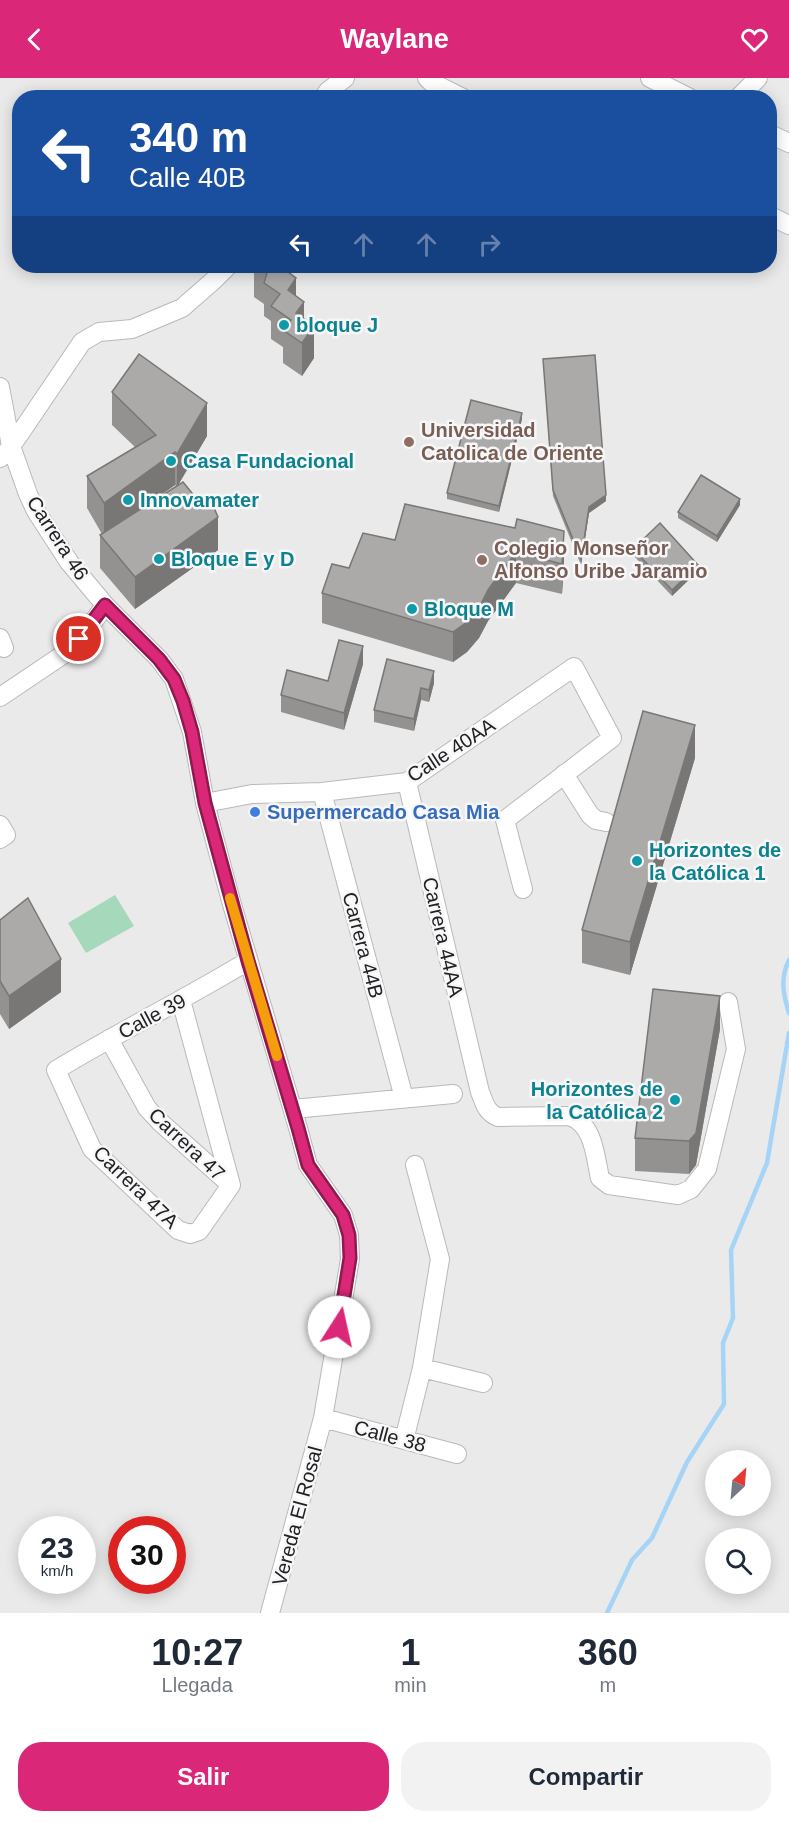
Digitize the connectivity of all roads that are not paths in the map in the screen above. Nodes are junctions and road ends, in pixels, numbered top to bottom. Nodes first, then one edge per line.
1 (345, 78) edge
2 (427, 78) edge
3 (758, 78) edge
4 (329, 90) edge
5 (448, 90) edge
6 (746, 90) edge
7 (221, 273) edge
8 (0, 387) edge
9 (5, 452) edge
10 (105, 605) junction
11 (0, 697) edge
12 (564, 774) junction
13 (407, 782) junction
14 (322, 792) junction
15 (205, 803) junction
16 (606, 822) dead end
17 (524, 889) dead end
18 (248, 961) junction
19 (182, 1000) junction
20 (729, 1002) dead end
21 (109, 1039) junction
22 (56, 1070) joint
23 (453, 1094) dead end
24 (404, 1098) junction
25 (293, 1109) junction
26 (415, 1165) dead end
27 (231, 1185) junction
28 (422, 1368) junction
29 (483, 1383) dead end
30 (323, 1418) junction
31 (404, 1440) junction
32 (457, 1454) dead end
33 (270, 1613) edge

1 - 4 street
2 - 5 street
3 - 6 street
7 - 9 street
8 - 9 street, Carrera 46
9 - 10 street, Carrera 46
10 - 11 street
10 - 15 street, Carrera 46
12 - 13 street, Calle 40AA
12 - 16 street
12 - 17 street
13 - 14 street, Calle 40AA
13 - 20 street, Carrera 44AA
14 - 15 street, Calle 40AA
14 - 24 street, Carrera 44B
15 - 18 street, Carrera 46
18 - 19 street, Calle 39
18 - 25 street, Carrera 46
19 - 21 street, Calle 39
19 - 27 street
21 - 22 street, Calle 39
21 - 27 street, Carrera 47
22 - 27 street, Carrera 47A
23 - 24 street
24 - 25 street
25 - 30 street, Carrera 46
26 - 28 street
28 - 29 street
28 - 31 street
30 - 31 street, Calle 38
30 - 33 street, Vereda El Rosal
31 - 32 street, Calle 38

